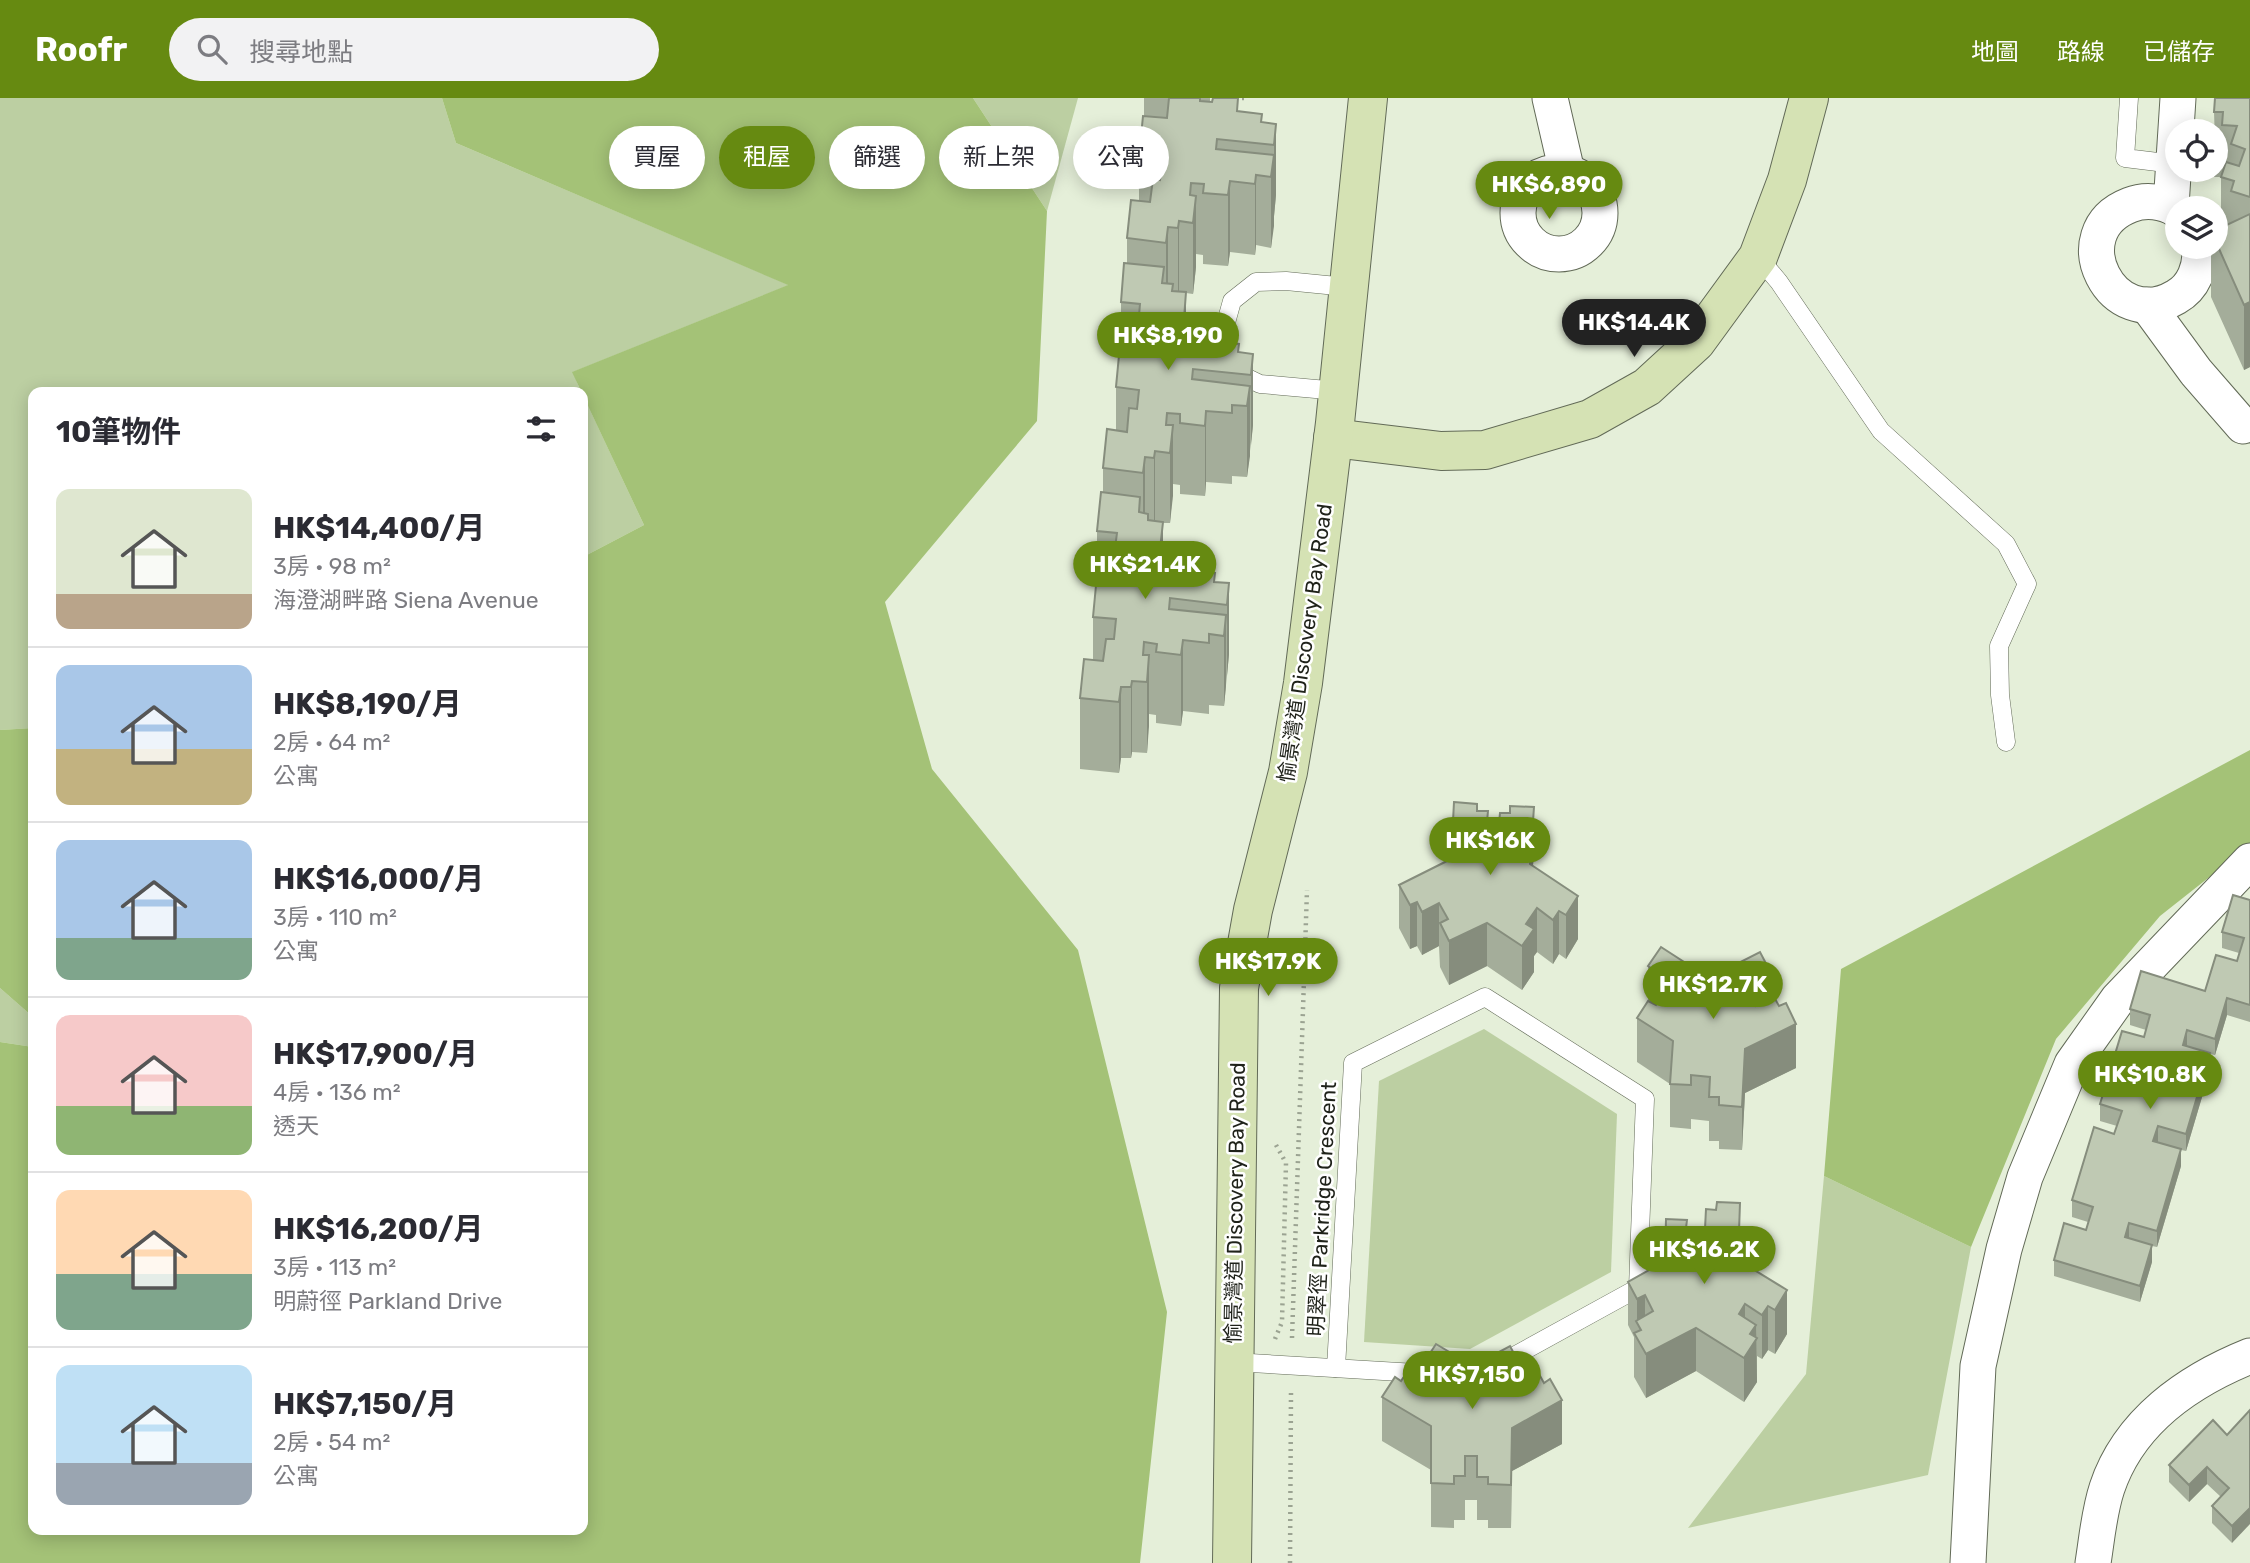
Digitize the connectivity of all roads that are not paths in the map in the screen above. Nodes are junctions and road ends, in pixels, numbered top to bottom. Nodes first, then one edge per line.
1 (1368, 98) edge
2 (1550, 98) edge
3 (1809, 98) edge
4 (2129, 98) edge
5 (2178, 98) edge
6 (2177, 119) edge
7 (2165, 163) edge
8 (1567, 172) dead end
9 (2165, 206) edge
10 (1758, 257) junction
11 (2201, 259) edge
12 (1347, 287) junction
13 (2147, 305) junction
14 (1338, 391) junction
15 (2244, 426) dead end
16 (1333, 438) junction
17 (2006, 741) dead end
18 (2250, 861) edge
19 (2250, 1356) edge
20 (1233, 1362) junction
21 (1336, 1368) junction
22 (1232, 1563) edge
23 (1968, 1563) edge
24 (2093, 1563) edge

1 - 12 street, 愉景灣道 Discovery Bay Road
2 - 8 street
3 - 10 street
4 - 7 lane
5 - 6 street
9 - 13 street
10 - 16 street
10 - 17 lane
11 - 13 street
12 - 14 street, 愉景灣道 Discovery Bay Road
12 - 14 lane
13 - 15 street
14 - 16 street, 愉景灣道 Discovery Bay Road
16 - 20 street, 愉景灣道 Discovery Bay Road
18 - 23 street
19 - 24 street
20 - 21 lane, 明翠徑 Parkridge Crescent
20 - 22 street, 愉景灣道 Discovery Bay Road
21 - 21 lane, 明翠徑 Parkridge Crescent

